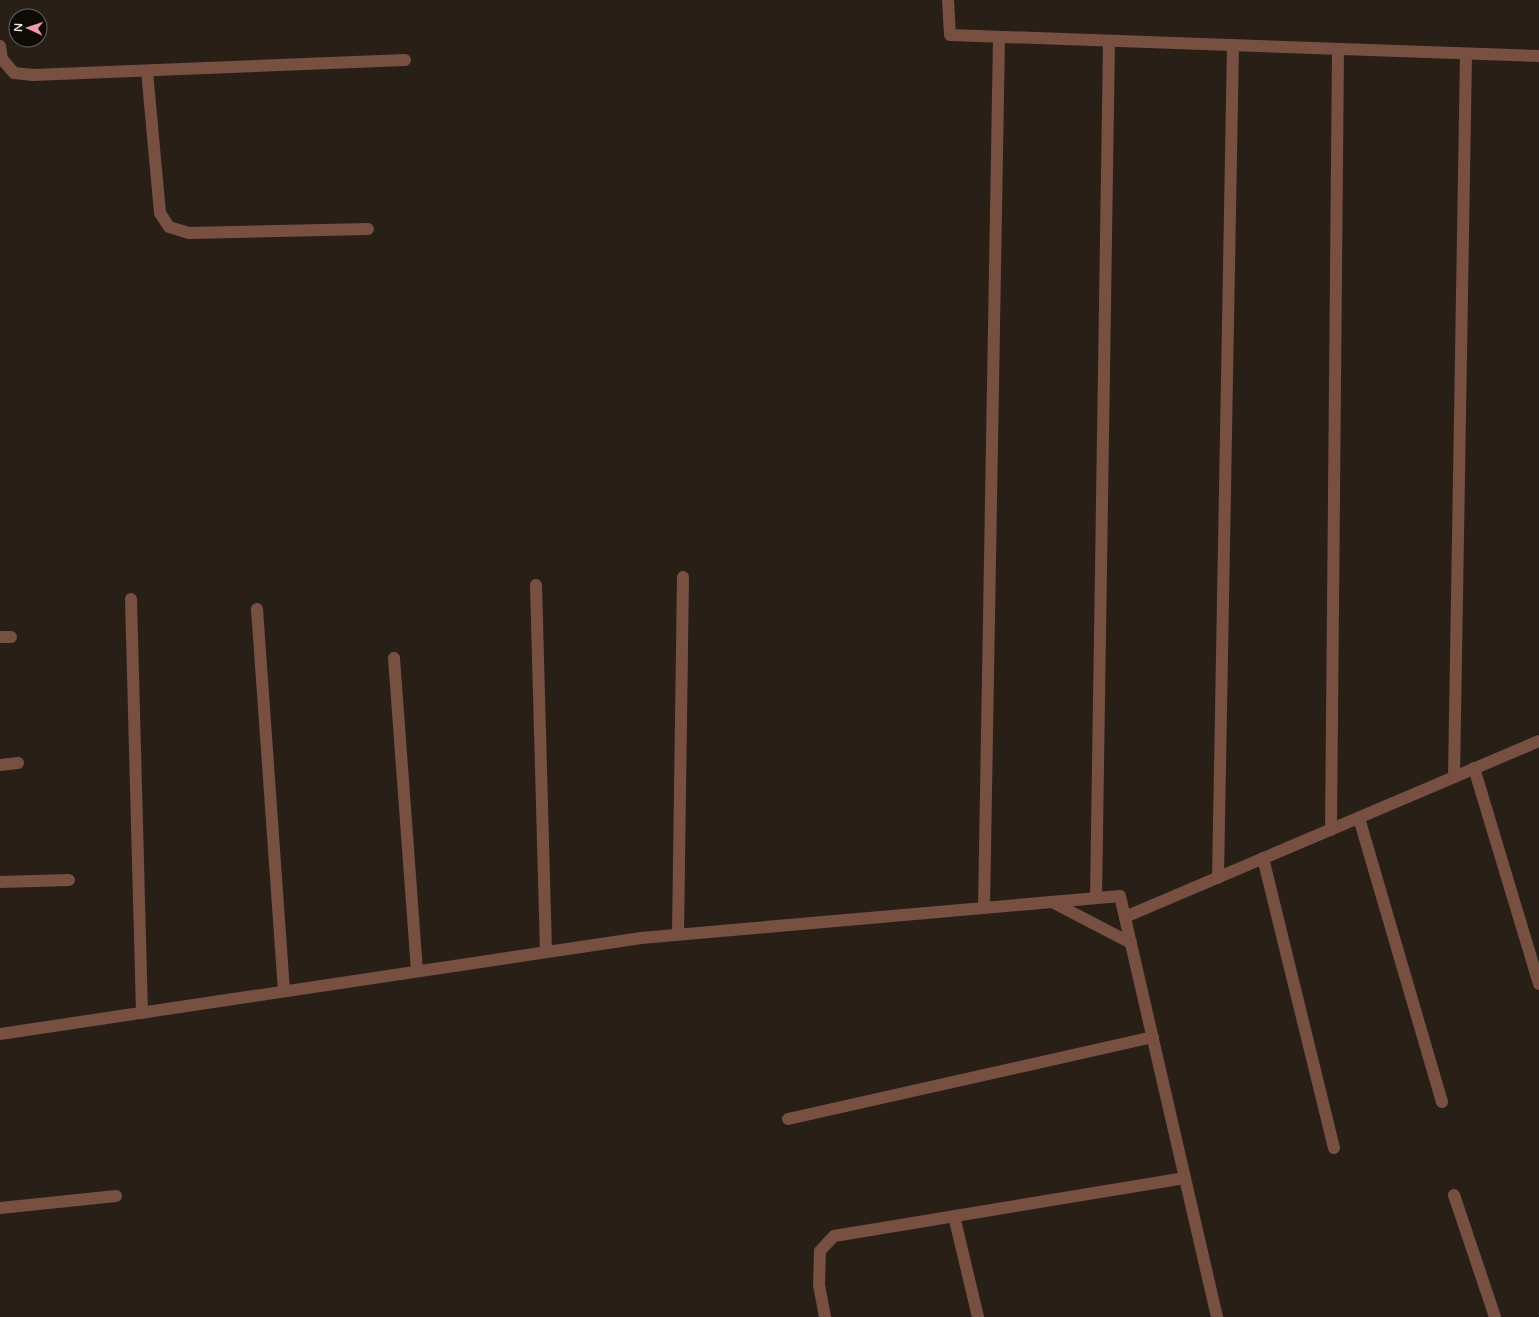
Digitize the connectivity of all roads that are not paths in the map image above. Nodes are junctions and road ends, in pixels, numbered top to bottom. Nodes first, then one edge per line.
1 (948, 0) edge
2 (999, 37) junction
3 (1109, 41) junction
4 (1233, 45) junction
5 (0, 46) edge
6 (1338, 49) junction
7 (1466, 54) junction
8 (1539, 56) edge
9 (405, 60) dead end
10 (147, 71) junction
11 (368, 229) dead end
12 (683, 578) dead end
13 (536, 585) dead end
14 (132, 599) dead end
15 (257, 609) dead end
16 (394, 658) dead end
17 (1539, 741) edge
18 (18, 763) dead end
19 (0, 764) edge
20 (1474, 768) junction
21 (1454, 777) junction
22 (1359, 818) junction
23 (1331, 830) junction
24 (1263, 858) junction
25 (1218, 878) junction
26 (69, 880) dead end
27 (0, 882) edge
28 (1096, 898) junction
29 (1052, 902) junction
30 (984, 908) junction
31 (1125, 917) junction
32 (678, 934) junction
33 (1131, 943) junction
34 (546, 952) junction
35 (417, 971) junction
36 (1539, 984) edge
37 (284, 992) junction
38 (142, 1013) junction
39 (0, 1034) edge
40 (1153, 1036) junction
41 (1442, 1102) dead end
42 (788, 1119) dead end
43 (1334, 1148) dead end
44 (1185, 1178) junction
45 (1454, 1195) dead end
46 (116, 1196) dead end
47 (0, 1208) edge
48 (954, 1216) junction
49 (825, 1317) edge
50 (978, 1317) edge
51 (1218, 1317) edge
52 (1495, 1317) edge

1 - 2 street
2 - 3 street
2 - 30 street
3 - 4 street
3 - 28 street
4 - 6 street
4 - 25 street
5 - 10 street
6 - 7 street
6 - 23 street
7 - 8 street
7 - 21 street
9 - 10 street
10 - 11 street
12 - 32 street
13 - 34 street
14 - 38 street
15 - 37 street
16 - 35 street
17 - 20 street
18 - 19 street
20 - 21 street
20 - 36 street
21 - 22 street
22 - 23 street
22 - 41 street
23 - 24 street
24 - 25 street
24 - 43 street
25 - 31 street
26 - 27 street
28 - 29 street
28 - 31 street
29 - 30 street
29 - 33 street
30 - 32 street
31 - 33 street
32 - 34 street
33 - 40 street
34 - 35 street
35 - 37 street
37 - 38 street
38 - 39 street
40 - 42 street
40 - 44 street
44 - 48 street
44 - 51 street
45 - 52 street
46 - 47 street
48 - 49 street
48 - 50 street

